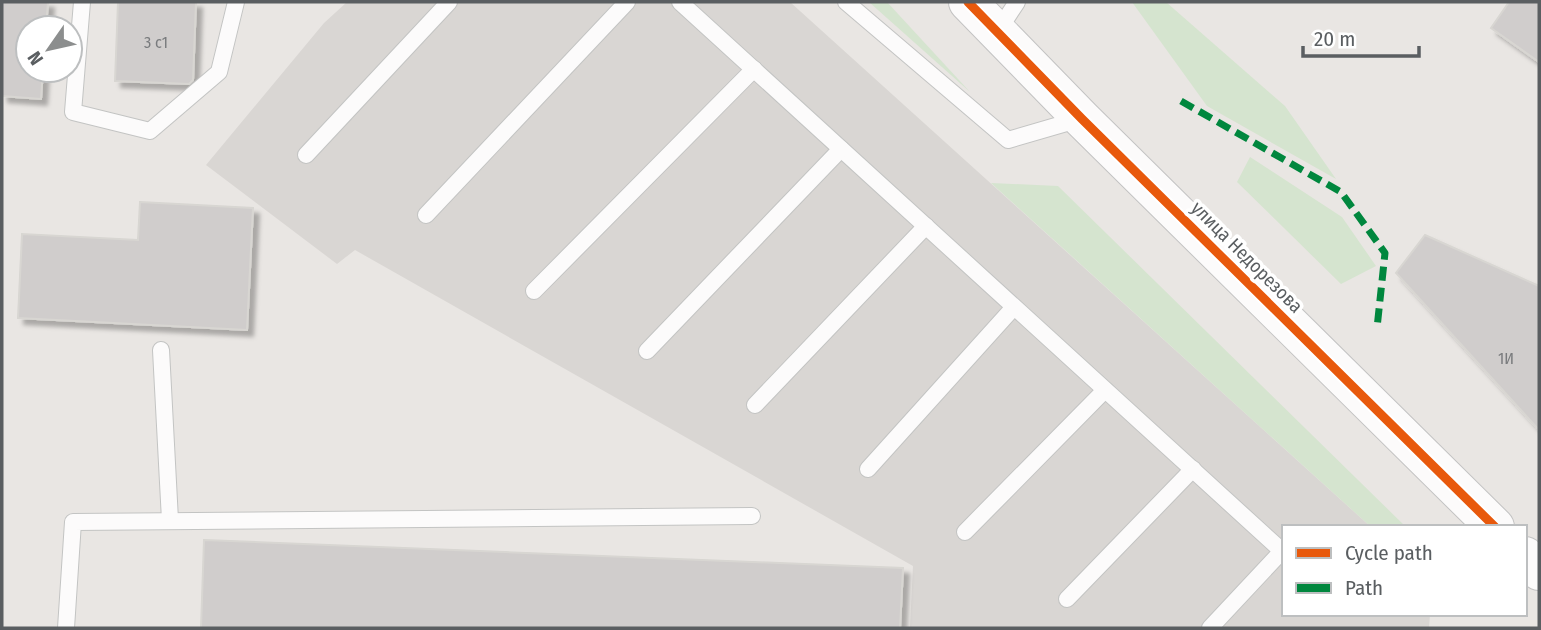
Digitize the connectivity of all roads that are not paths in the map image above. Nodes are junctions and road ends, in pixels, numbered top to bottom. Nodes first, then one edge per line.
1 (82, 2) edge
2 (236, 2) edge
3 (449, 2) edge
4 (627, 2) edge
5 (680, 2) edge
6 (846, 2) edge
7 (987, 9) edge
8 (754, 69) junction
9 (1083, 118) junction
10 (841, 149) junction
11 (306, 155) dead end
12 (426, 215) dead end
13 (926, 226) junction
14 (534, 291) dead end
15 (1014, 307) junction
16 (161, 350) dead end
17 (647, 351) dead end
18 (1105, 390) junction
19 (755, 405) dead end
20 (868, 469) dead end
21 (1193, 469) junction
22 (752, 516) dead end
23 (170, 520) junction
24 (1493, 525) edge
25 (965, 532) dead end
26 (1067, 599) dead end
27 (66, 628) edge
28 (1210, 628) edge

1 - 2 lane
3 - 11 lane
4 - 12 lane
5 - 8 lane
6 - 9 lane
7 - 9 street, улица Недорезова
8 - 10 lane
8 - 14 lane
9 - 24 street, улица Недорезова
10 - 13 lane
10 - 17 lane
13 - 15 lane
13 - 19 lane
15 - 18 lane
15 - 20 lane
16 - 23 lane
18 - 21 lane
18 - 25 lane
21 - 26 lane
21 - 28 lane
22 - 23 lane
23 - 27 lane

